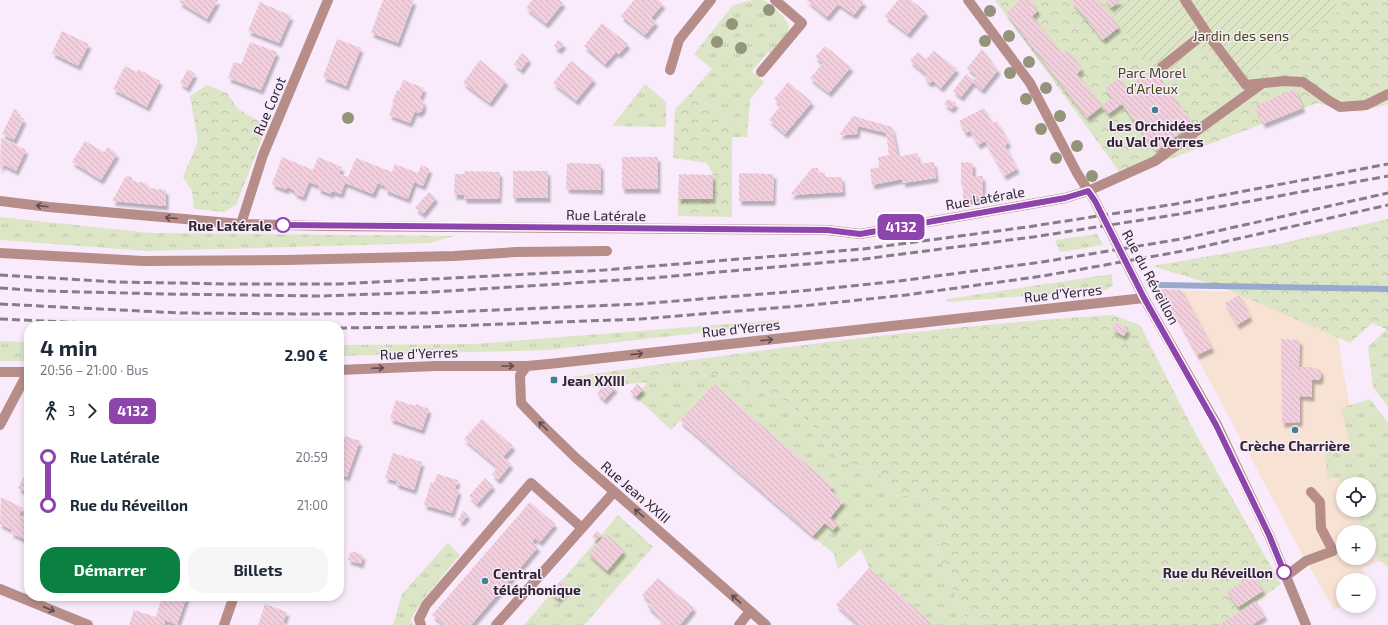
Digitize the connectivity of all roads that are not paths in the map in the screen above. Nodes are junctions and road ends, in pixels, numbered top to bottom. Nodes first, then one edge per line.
1 (328, 0) edge
2 (711, 0) edge
3 (775, 0) edge
4 (968, 0) edge
5 (1185, 0) edge
6 (1206, 32) junction
7 (1162, 67) dead end
8 (670, 70) dead end
9 (761, 72) dead end
10 (1263, 83) junction
11 (1388, 94) edge
12 (1088, 191) junction
13 (0, 201) edge
14 (241, 224) junction
15 (607, 251) dead end
16 (0, 253) edge
17 (1144, 298) junction
18 (527, 366) junction
19 (344, 370) edge
20 (0, 372) edge
21 (24, 372) edge
22 (24, 380) edge
23 (0, 425) edge
24 (614, 492) junction
25 (1311, 492) dead end
26 (582, 528) junction
27 (1286, 576) junction
28 (0, 589) edge
29 (24, 599) edge
30 (29, 601) edge
31 (232, 601) edge
32 (750, 611) junction
33 (88, 625) edge
34 (224, 625) edge
35 (421, 625) edge
36 (496, 625) edge
37 (739, 625) edge
38 (766, 625) edge
39 (1306, 625) edge

1 - 14 street, Rue Corot
2 - 8 street
3 - 9 street
4 - 12 street, Rue du Réveillon
5 - 6 street
6 - 7 street
6 - 10 street
10 - 11 street
10 - 12 street, Rue Latérale
12 - 14 street, Rue Latérale
12 - 17 street, Rue du Réveillon
14 -> 13 street, Rue Latérale
15 - 16 street
18 -> 17 street, Rue d'Yerres
17 - 27 street, Rue du Réveillon
19 -> 18 street, Rue d'Yerres
24 -> 18 street, Rue Jean XXIII
20 - 21 street
22 - 23 street
24 - 26 street
32 -> 24 street, Rue Jean XXIII
25 - 27 street
26 - 35 street
26 - 36 street
27 - 39 street, Rue du Réveillon
28 -> 29 street
30 -> 33 street
31 - 34 street
32 - 37 street
32 - 38 street, Rue Jean XXIII

